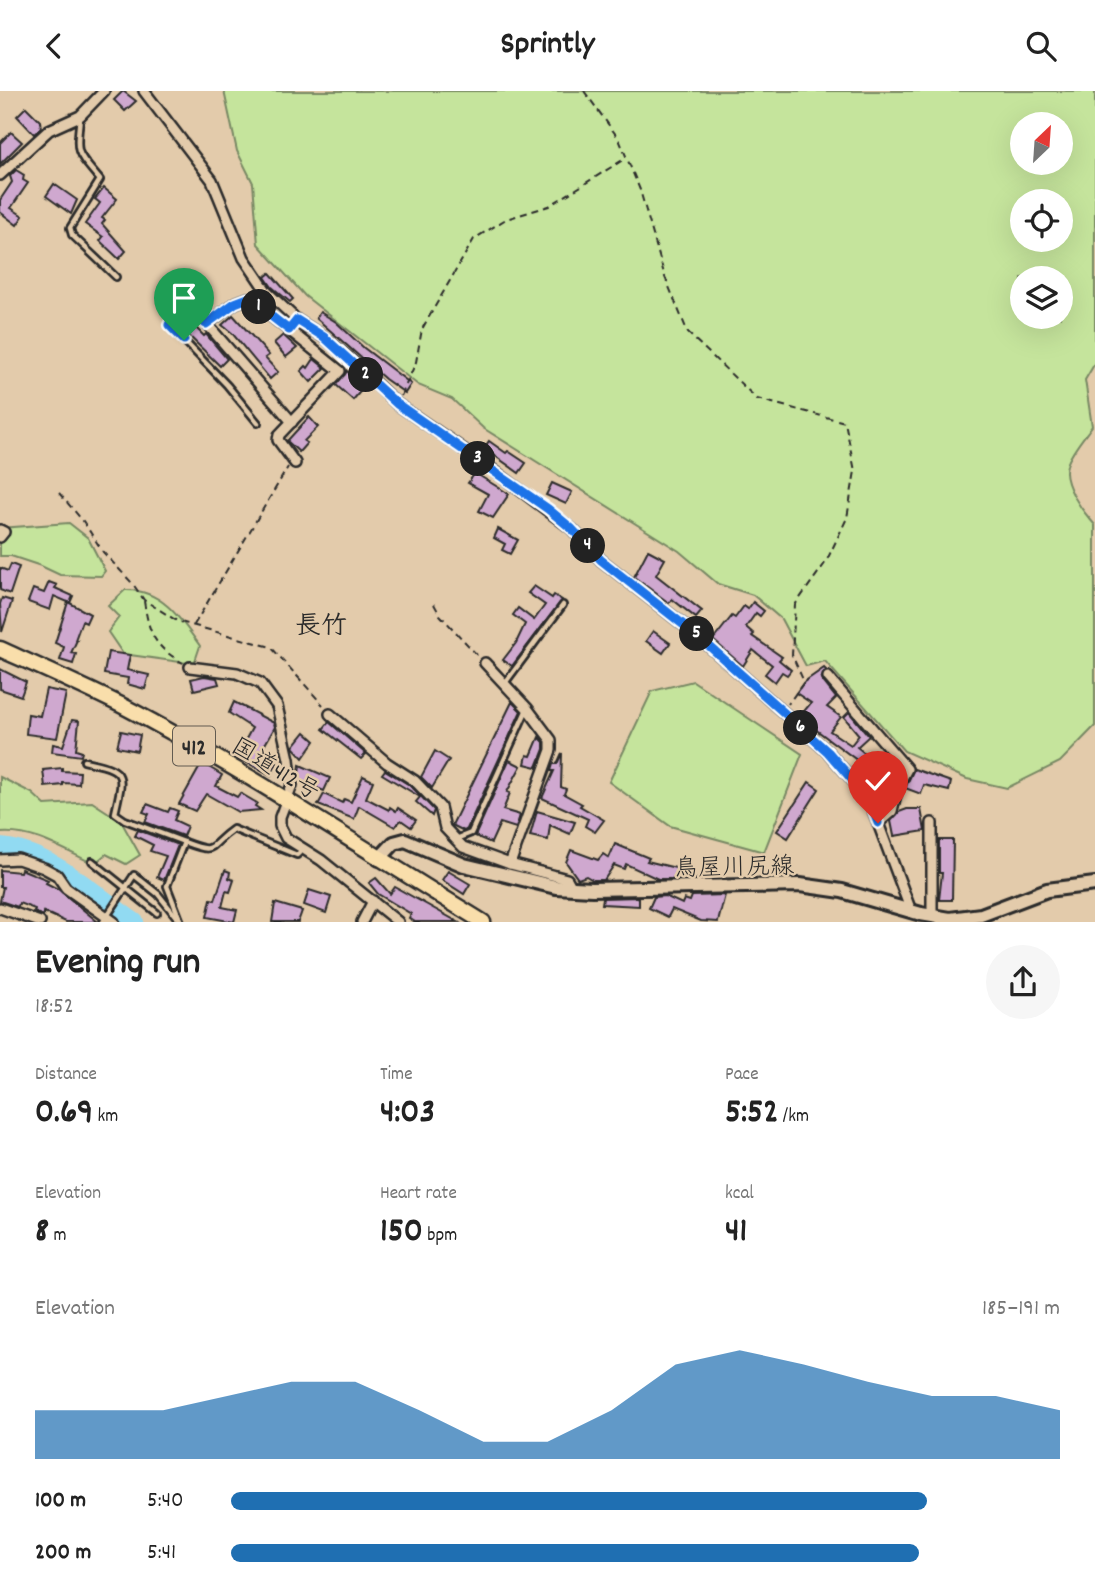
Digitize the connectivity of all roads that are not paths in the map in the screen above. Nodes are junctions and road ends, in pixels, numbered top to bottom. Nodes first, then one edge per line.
1 (104, 91) edge
2 (144, 91) edge
3 (80, 116) junction
4 (0, 175) edge
5 (116, 277) dead end
6 (297, 320) junction
7 (206, 324) junction
8 (289, 330) junction
9 (292, 422) junction
10 (258, 423) dead end
11 (293, 463) road end
12 (0, 530) edge
13 (0, 537) edge
14 (563, 605) dead end
15 (0, 649) edge
16 (485, 663) road end
17 (190, 667) road end
18 (828, 677) dead end
19 (505, 684) junction
20 (527, 708) junction
21 (330, 713) road end
22 (84, 761) dead end
23 (288, 800) junction
24 (878, 823) junction
25 (932, 823) dead end
26 (456, 839) junction
27 (184, 842) junction
28 (303, 849) junction
29 (379, 859) junction
30 (0, 860) edge
31 (92, 861) dead end
32 (510, 864) junction
33 (1095, 884) edge
34 (126, 887) junction
35 (572, 888) junction
36 (373, 901) junction
37 (0, 908) edge
38 (911, 911) junction
39 (157, 913) dead end
40 (939, 919) edge
41 (107, 920) edge
42 (40, 922) edge
43 (181, 922) edge
44 (362, 922) edge
45 (398, 922) edge
46 (483, 922) edge

1 - 3 street
2 - 6 street
3 - 4 street
3 - 5 lane
6 - 8 street
6 - 24 street
7 - 8 street
7 - 9 street
7 - 10 lane
8 - 9 street
9 - 11 street
12 - 13 street
14 - 19 lane
15 - 23 highway, 国道412号 / 412
16 - 19 street
17 - 23 street
18 - 24 street
19 - 20 street
20 - 26 lane
20 - 32 street
21 - 26 street
22 - 27 lane
23 - 28 street
23 - 29 highway, 国道412号 / 412
24 - 38 street
25 - 40 street
26 - 32 street
27 - 28 lane
27 - 43 lane
28 - 36 street
29 - 35 main road, 鳥屋川尻線
29 - 46 highway, 国道412号 / 412
30 - 41 street
31 - 34 lane
32 - 35 street
33 - 40 main road, 鳥屋川尻線
34 - 39 lane
34 - 41 lane
34 - 43 lane
35 - 38 main road, 鳥屋川尻線
36 - 44 street
36 - 45 street
37 - 42 street
38 - 40 main road, 鳥屋川尻線

